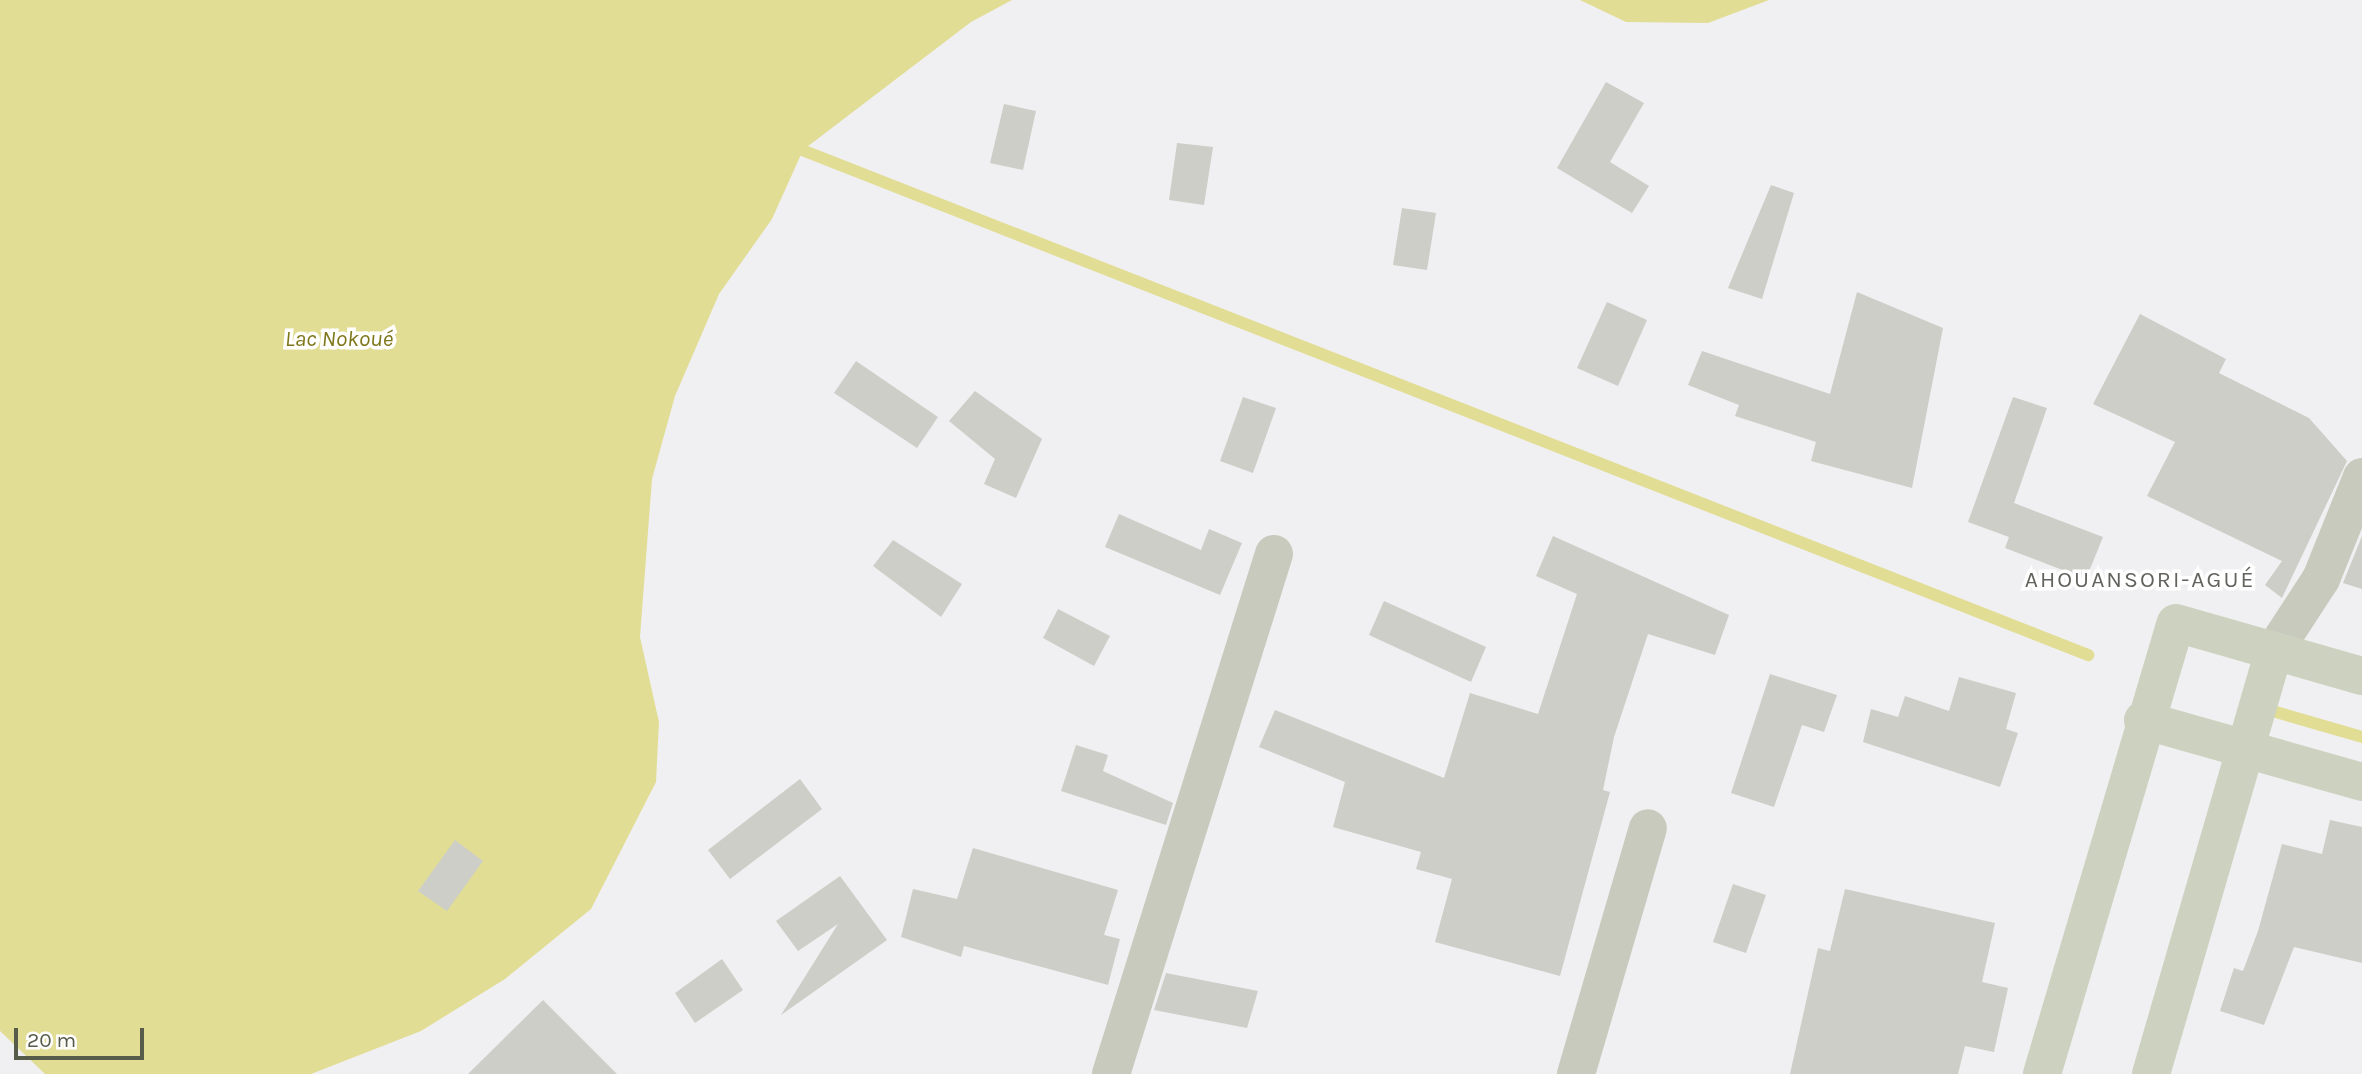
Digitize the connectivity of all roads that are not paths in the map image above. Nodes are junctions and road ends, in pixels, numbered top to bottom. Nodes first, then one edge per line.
1 (2362, 477) edge
2 (1274, 554) dead end
3 (2274, 652) junction
4 (2362, 676) edge
5 (2147, 708) junction
6 (2248, 740) junction
7 (2362, 782) edge
8 (1648, 828) dead end
9 (1111, 1074) edge
10 (1576, 1074) edge
11 (2042, 1074) edge
12 (2151, 1074) edge

1 - 3 street
2 - 9 street
3 - 4 main road
3 - 5 main road
3 - 6 main road
5 - 6 main road
5 - 11 main road
6 - 7 main road
6 - 12 main road
8 - 10 street

